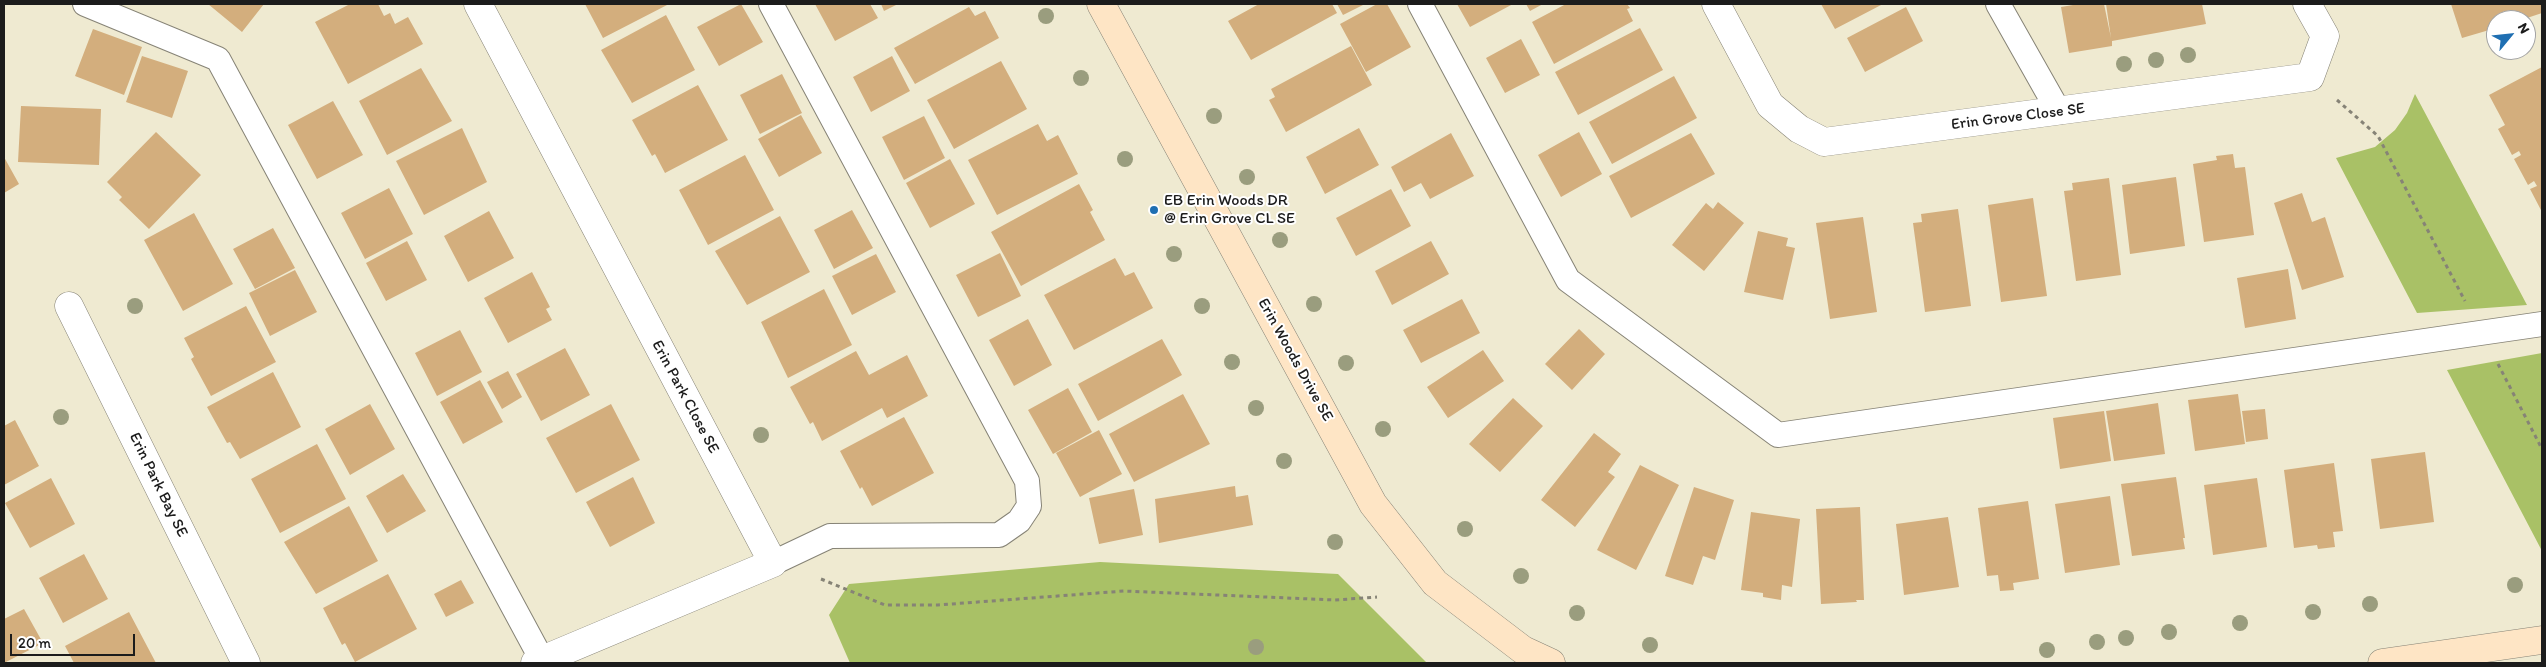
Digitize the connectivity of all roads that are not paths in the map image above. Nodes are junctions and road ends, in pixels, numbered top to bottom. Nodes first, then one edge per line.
1 (85, 4) edge
2 (478, 4) edge
3 (771, 4) edge
4 (1420, 4) edge
5 (1716, 4) edge
6 (1998, 4) edge
7 (2307, 4) edge
8 (1105, 5) edge
9 (2059, 112) junction
10 (69, 306) dead end
11 (2542, 324) edge
12 (773, 563) junction
13 (2542, 640) edge
14 (538, 662) edge
15 (246, 663) edge
16 (1551, 663) edge
17 (2382, 663) edge

1 - 14 lane
2 - 12 street, Erin Park Close SE
3 - 12 lane
4 - 11 lane
5 - 9 street, Erin Grove Close SE
6 - 9 lane
7 - 9 street, Erin Grove Close SE
8 - 16 street, Erin Woods Drive SE
10 - 15 street, Erin Park Bay SE
12 - 14 street
13 - 17 street

